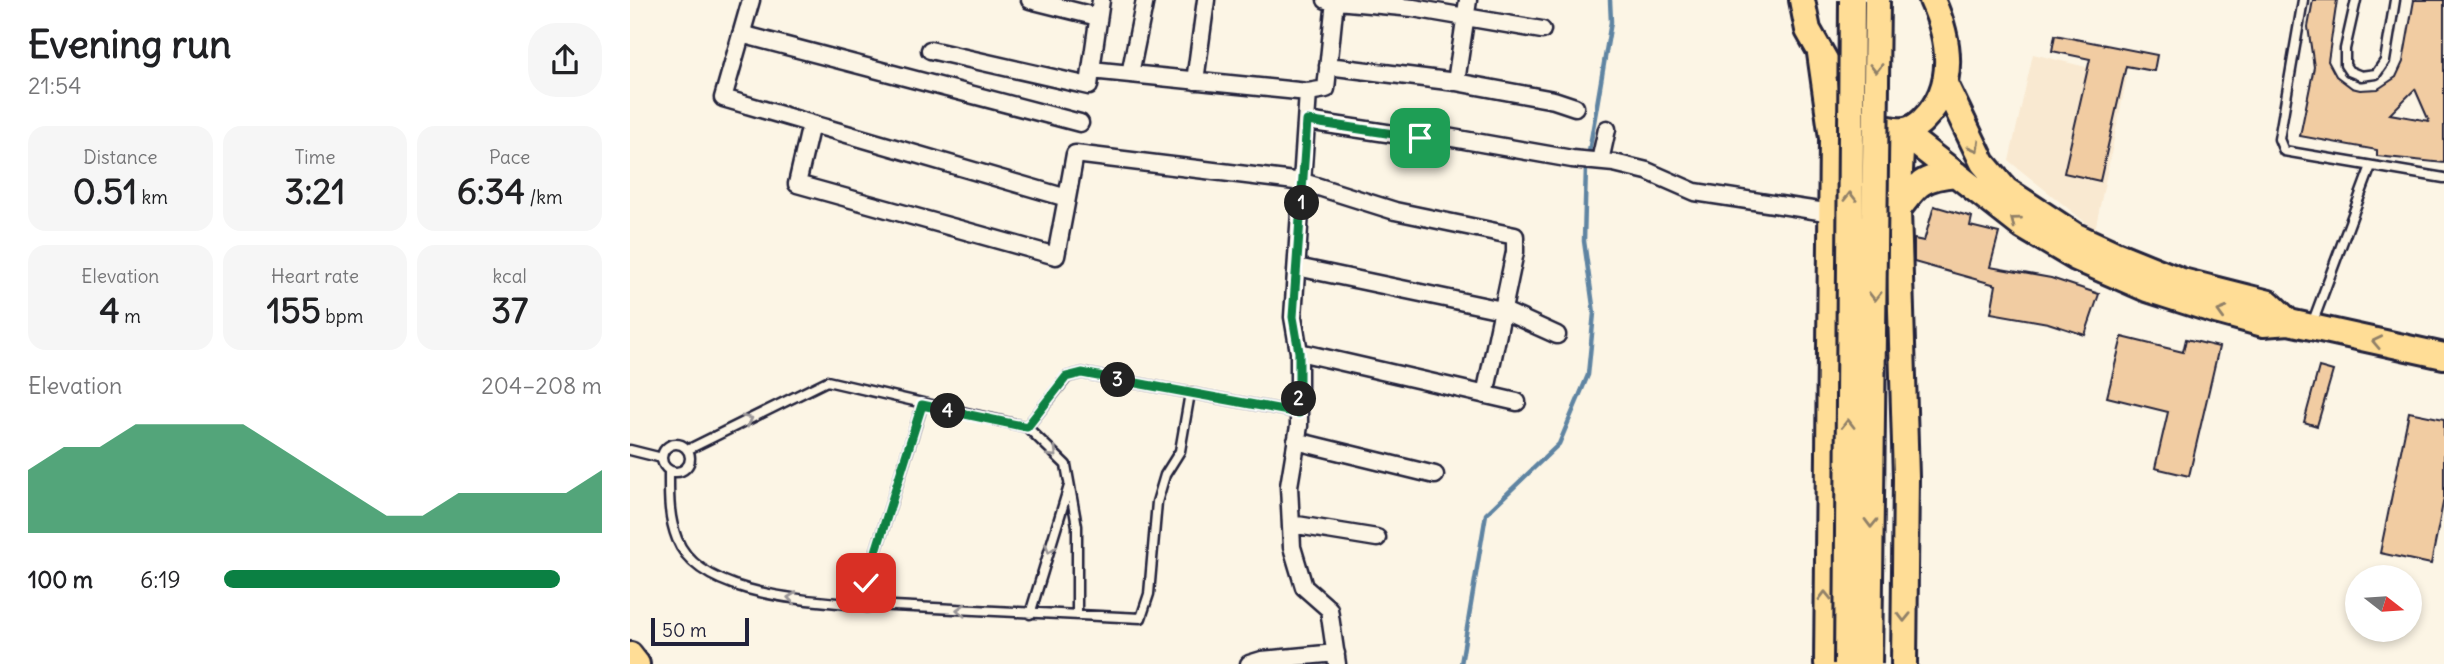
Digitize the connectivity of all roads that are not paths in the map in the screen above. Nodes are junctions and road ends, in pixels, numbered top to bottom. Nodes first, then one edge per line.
1 (751, 0) edge
2 (1030, 0) edge
3 (1101, 0) edge
4 (1145, 0) edge
5 (1206, 0) edge
6 (1326, 0) edge
7 (1335, 0) edge
8 (1802, 0) edge
9 (1852, 0) edge
10 (1877, 0) edge
11 (1932, 0) edge
12 (2303, 0) edge
13 (2356, 0) edge
14 (2395, 0) edge
15 (1413, 4) edge
16 (1467, 8) edge
17 (1098, 17) junction
18 (1542, 30) dead end
19 (741, 34) junction
20 (930, 50) dead end
21 (1820, 53) junction
22 (1328, 66) junction
23 (1091, 70) junction
24 (1130, 74) junction
25 (1195, 81) junction
26 (1456, 82) junction
27 (1946, 86) junction
28 (1308, 92) junction
29 (1576, 107) dead end
30 (1307, 121) junction
31 (1080, 122) dead end
32 (811, 124) junction
33 (1607, 129) dead end
34 (1902, 132) junction
35 (1600, 161) junction
36 (2371, 166) junction
37 (1955, 174) junction
38 (2444, 178) edge
39 (1303, 182) junction
40 (1067, 198) junction
41 (1898, 210) junction
42 (1832, 213) junction
43 (1297, 267) junction
44 (1502, 310) junction
45 (2300, 325) junction
46 (1557, 335) dead end
47 (1299, 352) junction
48 (2444, 356) edge
49 (1190, 393) junction
50 (1485, 395) junction
51 (1517, 402) dead end
52 (922, 405) junction
53 (1299, 413) junction
54 (1027, 427) junction
55 (1296, 441) junction
56 (630, 450) edge
57 (687, 450) junction
58 (662, 458) junction
59 (669, 470) junction
60 (1435, 475) dead end
61 (1070, 483) junction
62 (1291, 524) junction
63 (1377, 538) dead end
64 (866, 583) junction
65 (860, 605) junction
66 (873, 605) junction
67 (1030, 614) junction
68 (1077, 615) junction
69 (630, 655) edge
70 (1336, 659) edge
71 (637, 664) edge
72 (1249, 664) edge
73 (1827, 664) edge
74 (1847, 664) edge
75 (1869, 664) edge
76 (1904, 664) edge

1 - 19 street
2 - 17 street
3 - 17 street
4 - 24 street
5 - 25 street
6 - 7 street
7 - 15 street
7 - 22 street
8 - 21 main road
74 -> 9 main road, bridge
10 -> 75 main road, bridge
11 - 27 main road
12 - 36 lane
13 - 14 lane
15 - 16 street
16 - 18 street
16 - 26 street
17 - 23 street
19 - 31 street
19 - 32 street
20 - 23 street
21 - 34 main road
21 - 42 main road
22 - 26 street
22 - 28 street
23 - 24 street
24 - 25 street
25 - 28 street
26 - 29 street
27 - 34 main road
27 -> 45 main road
28 - 30 street
30 - 35 street
30 - 39 street
32 - 40 street
32 - 40 street
33 - 35 street
34 - 37 main road
34 - 41 main road
35 - 42 street
36 - 38 lane
36 - 45 lane
37 - 41 main road
45 -> 37 main road
39 - 40 street
39 - 43 street
39 - 44 street
41 -> 76 main road
73 -> 42 main road
43 - 44 street
43 - 47 street
44 - 46 street
44 - 50 street
48 -> 45 main road
47 - 50 street
47 - 53 street
49 - 53 lane
49 - 54 lane
49 - 68 lane
50 - 51 street
52 - 54 lane
57 -> 52 lane
52 - 64 lane
53 - 55 street
54 -> 61 lane
55 - 60 street
55 - 62 street
56 - 58 lane
57 - 58 lane
57 - 59 lane
58 - 59 lane
65 -> 59 lane
61 -> 67 lane
61 - 68 lane
62 - 63 street
62 - 70 street
64 - 65 lane
64 - 66 lane
65 - 66 lane
67 -> 66 lane
67 - 68 lane
69 - 71 main road
70 - 72 street

